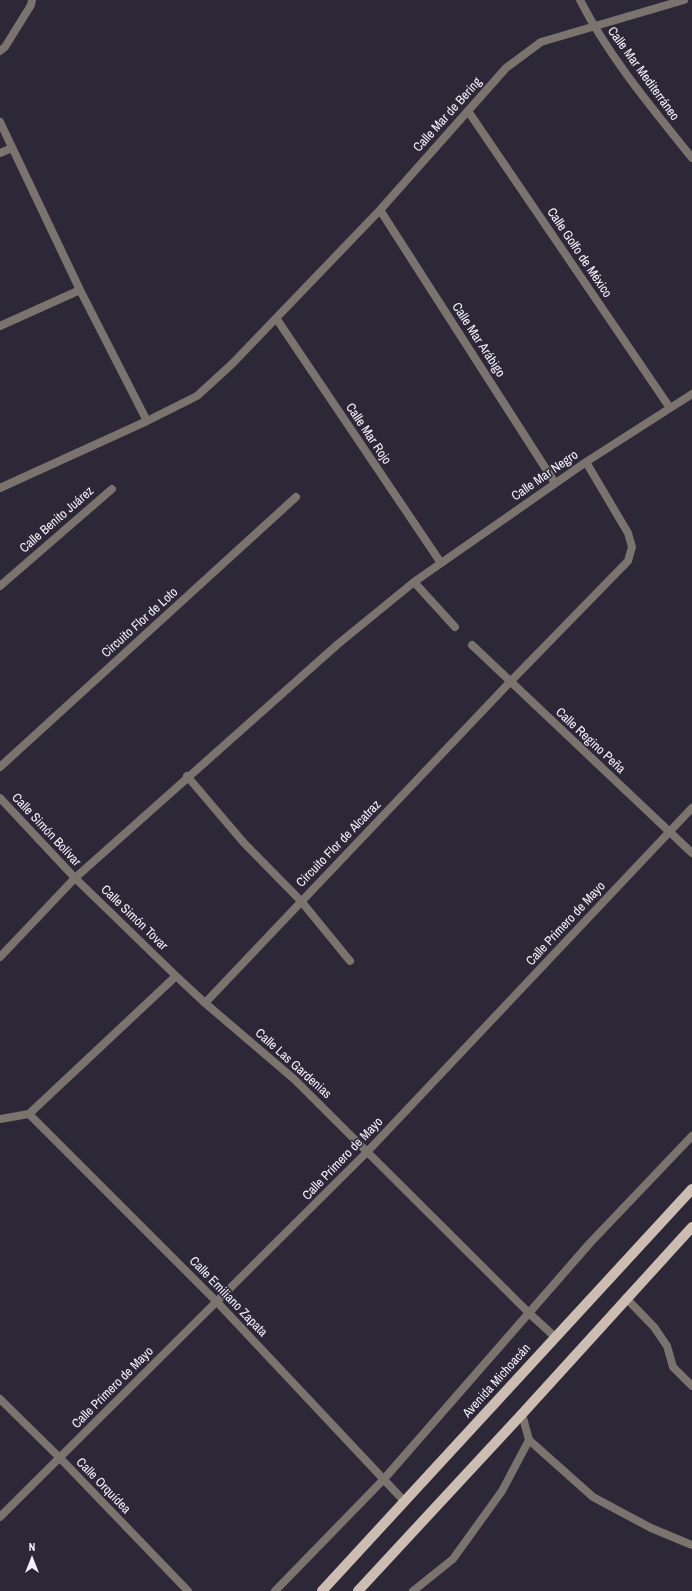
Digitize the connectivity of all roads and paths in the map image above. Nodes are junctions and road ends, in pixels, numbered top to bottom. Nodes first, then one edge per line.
1 (32, 0) edge
2 (580, 0) edge
3 (684, 0) edge
4 (593, 27) junction
5 (0, 51) edge
6 (468, 111) junction
7 (0, 122) edge
8 (12, 148) junction
9 (0, 153) edge
10 (692, 158) edge
11 (380, 210) junction
12 (80, 290) junction
13 (276, 318) junction
14 (0, 326) edge
15 (692, 394) edge
16 (670, 408) junction
17 (147, 421) junction
18 (586, 462) junction
19 (556, 483) junction
20 (0, 488) edge
21 (112, 489) dead end
22 (296, 497) dead end
23 (441, 563) junction
24 (414, 582) junction
25 (0, 586) edge
26 (455, 627) dead end
27 (472, 645) dead end
28 (510, 682) junction
29 (0, 766) edge
30 (188, 776) junction
31 (0, 798) edge
32 (692, 808) edge
33 (669, 832) junction
34 (692, 853) edge
35 (75, 878) junction
36 (301, 901) junction
37 (0, 956) edge
38 (350, 961) dead end
39 (176, 976) junction
40 (205, 1004) junction
41 (29, 1114) junction
42 (0, 1119) edge
43 (692, 1136) edge
44 (367, 1152) junction
45 (692, 1189) edge
46 (692, 1227) edge
47 (626, 1298) junction
48 (217, 1302) junction
49 (530, 1314) junction
50 (554, 1336) junction
51 (692, 1386) edge
52 (0, 1399) edge
53 (522, 1414) junction
54 (529, 1440) junction
55 (60, 1458) junction
56 (384, 1479) junction
57 (405, 1502) junction
58 (0, 1517) edge
59 (692, 1545) edge
60 (188, 1591) edge
61 (274, 1591) edge
62 (322, 1591) edge
63 (358, 1591) edge
64 (413, 1591) edge

1 - 5 street
2 - 4 street, Calle Mar Mediterráneo
3 - 4 street, Calle Mar de Bering
4 - 6 street, Calle Mar de Bering
4 - 10 street, Calle Mar Mediterráneo
6 - 11 street, Calle Mar de Bering
6 - 16 street, Calle Golfo de México
7 - 8 street
8 - 9 street
8 - 12 street
11 - 13 street, Calle Mar de Bering
11 - 19 street, Calle Mar Arábigo
12 - 14 street
12 - 17 street
13 - 17 street, Calle Mar de Bering
13 - 23 street, Calle Mar Rojo
15 - 16 street, Calle Mar Negro
16 - 18 street, Calle Mar Negro
17 - 20 street, Calle Mar de Bering
18 - 19 street, Calle Mar Negro
18 - 28 street, Circuito Flor de Alcatraz
19 - 23 street, Calle Mar Negro
21 - 25 street, Calle Benito Juárez
22 - 29 street, Circuito Flor de Loto
23 - 24 street, Calle Mar Negro
24 - 26 street
24 - 30 street
27 - 28 street, Calle Regino Peña
28 - 33 street, Calle Regino Peña
28 - 36 street, Circuito Flor de Alcatraz
30 - 35 street
30 - 36 street, Circuito Flor de Alcatraz
31 - 35 street, Calle Simón Bolívar
32 - 33 street, Calle Primero de Mayo
33 - 34 street, Calle Regino Peña
33 - 44 street, Calle Primero de Mayo
35 - 37 street
35 - 39 street, Calle Simón Tovar
36 - 38 street
36 - 40 street
39 - 40 street, Calle Las Gardenias
39 - 41 street
40 - 44 street, Calle Las Gardenias
41 - 42 street
41 - 48 street, Calle Emiliano Zapata
43 - 49 street
44 - 48 street, Calle Primero de Mayo
44 - 49 street, Calle Las Gardenias
45 - 50 main road, Avenida Michoacán
46 - 47 main road
47 - 51 street
47 - 53 main road
48 - 55 street, Calle Primero de Mayo
48 - 56 street, Calle Emiliano Zapata
49 - 50 street, Calle Las Gardenias
49 - 56 street
50 - 57 main road, Avenida Michoacán
52 - 55 street, Calle Orquídea
53 - 54 street
53 - 63 main road
54 - 59 street
54 - 64 street
55 - 58 street, Calle Primero de Mayo
55 - 60 street, Calle Orquídea
56 - 57 street, Calle Emiliano Zapata
56 - 61 street
57 - 62 main road, Avenida Michoacán

